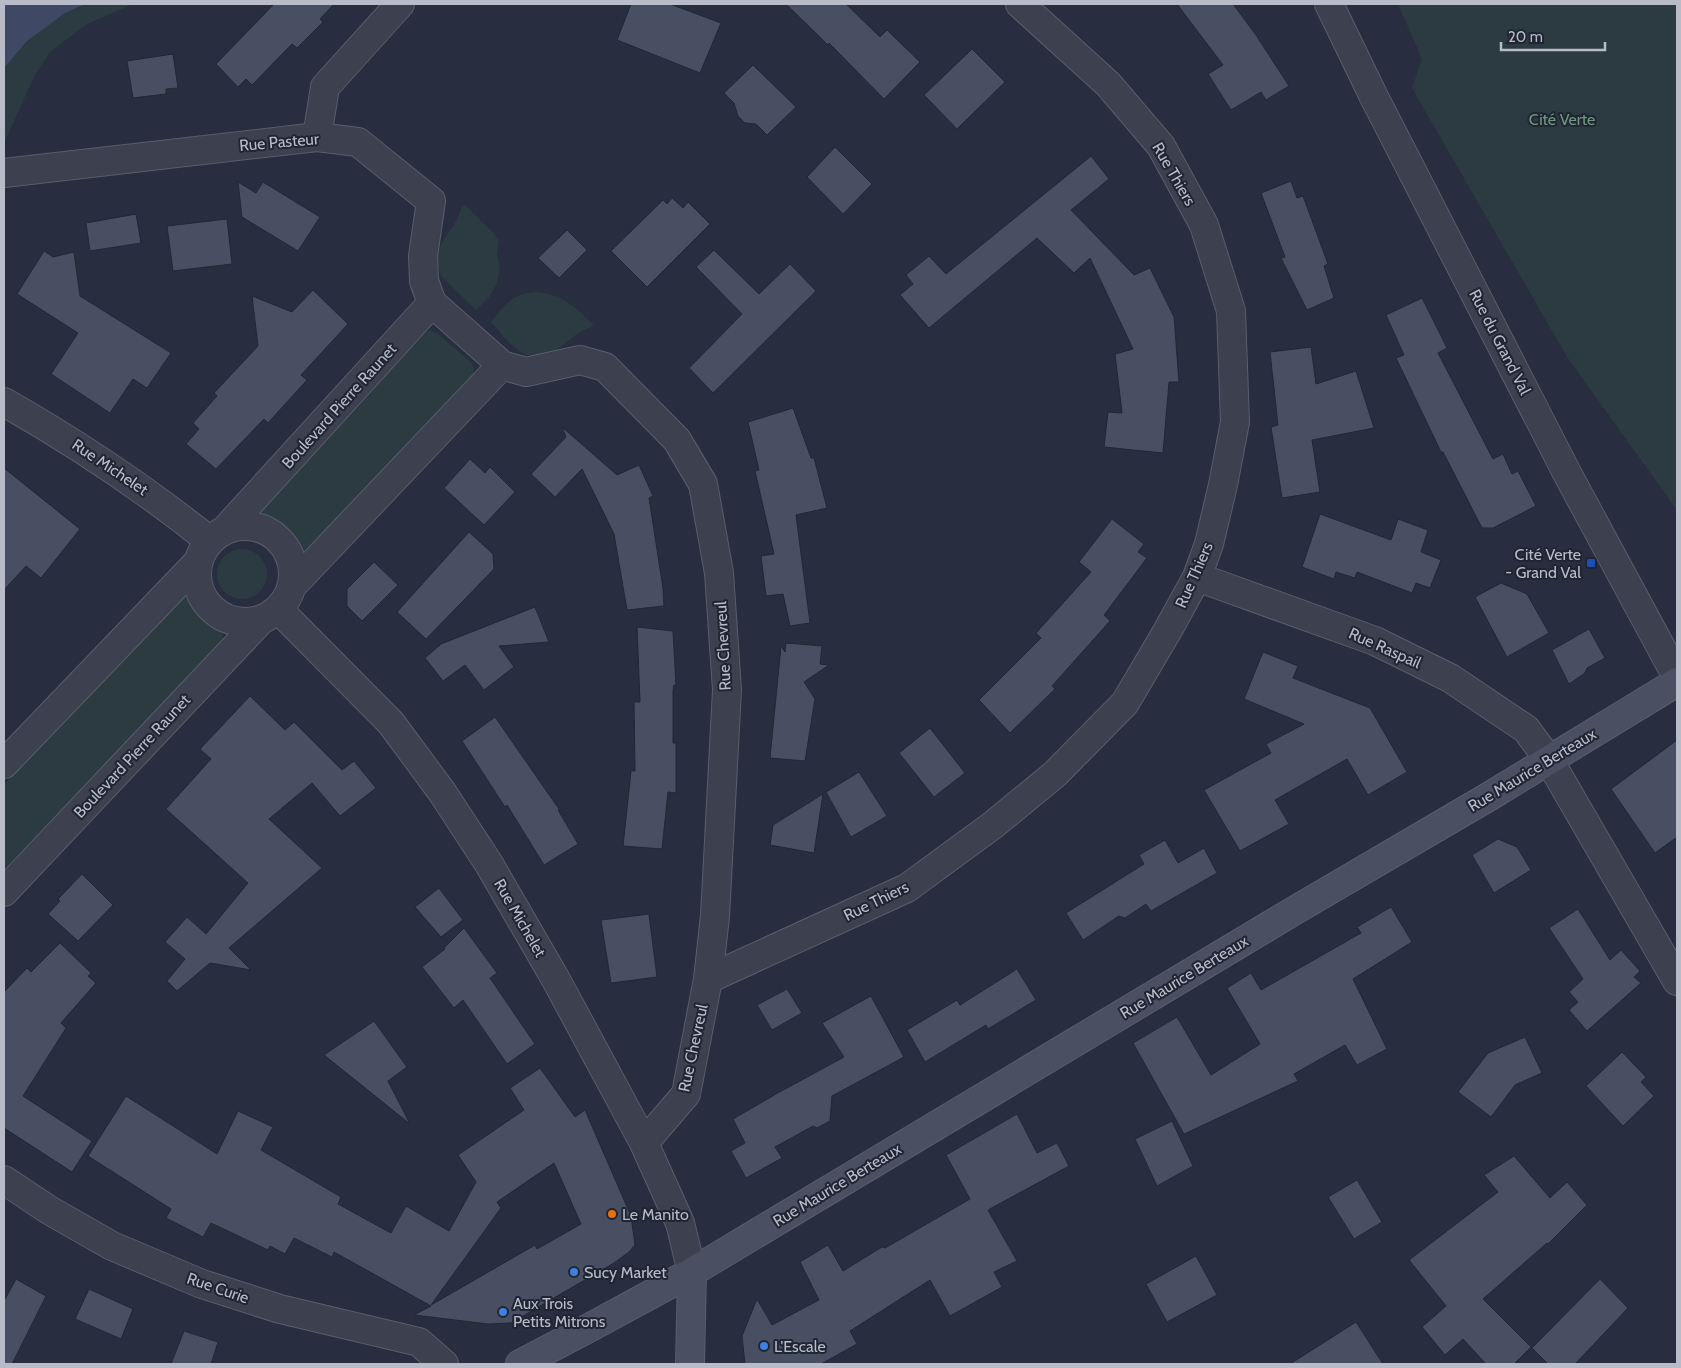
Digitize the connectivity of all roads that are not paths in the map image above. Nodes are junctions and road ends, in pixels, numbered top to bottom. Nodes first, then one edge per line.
1 (400, 4) edge
2 (1020, 4) edge
3 (1329, 4) edge
4 (317, 137) junction
5 (4, 173) edge
6 (432, 303) junction
7 (502, 365) junction
8 (4, 402) edge
9 (211, 544) junction
10 (1197, 577) junction
11 (277, 605) junction
12 (1677, 677) edge
13 (1677, 682) edge
14 (1549, 760) junction
15 (4, 764) edge
16 (4, 892) edge
17 (708, 979) junction
18 (1677, 982) edge
19 (644, 1143) junction
20 (4, 1180) edge
21 (692, 1272) junction
22 (444, 1364) edge
23 (520, 1364) edge
24 (690, 1364) edge

1 - 4 street
2 - 10 street, Rue Thiers
3 - 12 street, Rue du Grand Val
4 - 5 street, Rue Pasteur
4 - 6 street, Rue Pasteur
6 - 7 street, Rue Chevreul
6 - 9 street, Boulevard Pierre Raunet
7 - 11 street, Boulevard Pierre Raunet
7 - 17 street, Rue Chevreul
8 - 9 street, Rue Michelet
9 - 11 street
9 - 11 street
9 - 15 street, Boulevard Pierre Raunet
10 - 14 street, Rue Raspail
10 - 17 street, Rue Thiers
11 - 16 street, Boulevard Pierre Raunet
11 - 19 street, Rue Michelet
13 - 14 street, Rue Maurice Berteaux
14 - 18 street, Rue Raspail
14 - 21 street, Rue Maurice Berteaux
17 - 19 street, Rue Chevreul
19 - 21 street, Rue Michelet
20 - 22 street, Rue Curie
21 - 23 street, Rue Maurice Berteaux
21 - 24 street

